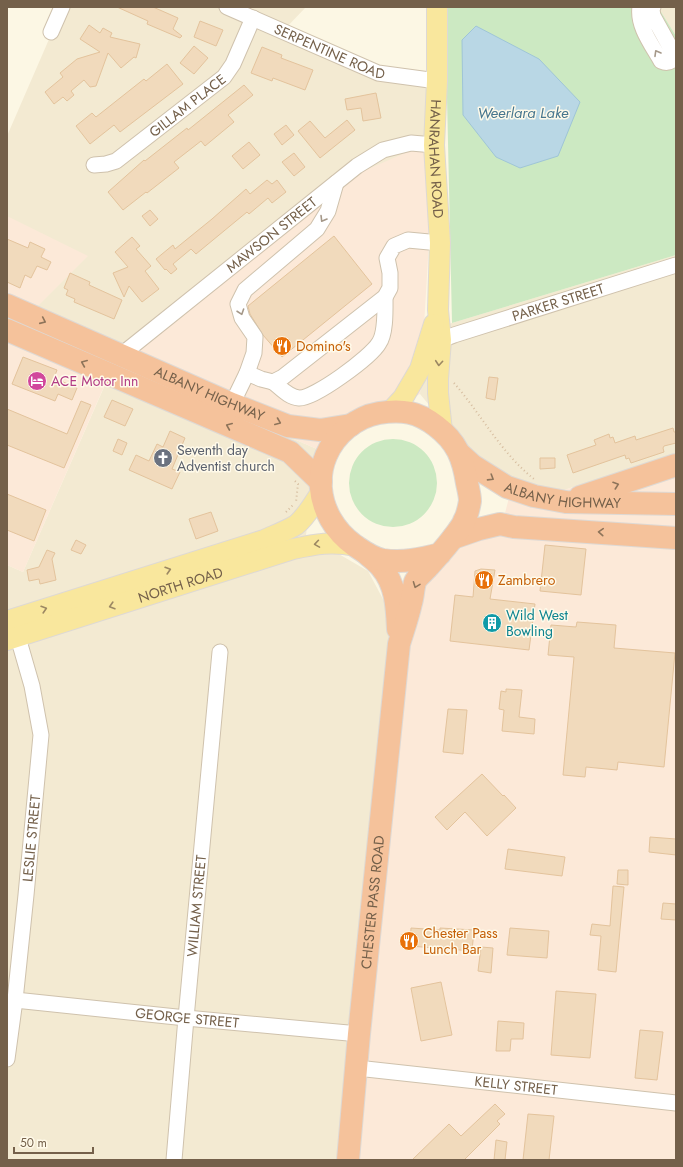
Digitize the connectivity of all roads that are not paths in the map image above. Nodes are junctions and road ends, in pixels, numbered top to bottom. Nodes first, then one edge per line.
1 (62, 7) edge
2 (227, 7) edge
3 (437, 7) edge
4 (640, 7) edge
5 (653, 7) edge
6 (253, 18) junction
7 (51, 32) dead end
8 (437, 81) junction
9 (434, 145) junction
10 (94, 165) dead end
11 (336, 183) junction
12 (440, 243) junction
13 (676, 265) edge
14 (385, 297) junction
15 (7, 305) edge
16 (438, 310) junction
17 (7, 330) edge
18 (441, 340) junction
19 (120, 356) junction
20 (247, 374) junction
21 (273, 382) junction
22 (232, 404) junction
23 (391, 411) junction
24 (351, 425) junction
25 (442, 431) junction
26 (461, 455) junction
27 (676, 465) edge
28 (321, 487) junction
29 (566, 502) junction
30 (676, 505) edge
31 (640, 535) junction
32 (676, 538) edge
33 (446, 546) junction
34 (361, 550) junction
35 (11, 629) edge
36 (400, 644) junction
37 (220, 652) dead end
38 (15, 1000) junction
39 (186, 1018) junction
40 (359, 1034) junction
41 (7, 1059) edge
42 (357, 1068) junction
43 (676, 1103) edge
44 (174, 1160) edge
45 (348, 1160) edge

1 - 7 street
2 - 6 street, SERPENTINE ROAD
3 - 8 main road, HANRAHAN ROAD
5 -> 4 street
6 - 8 street, SERPENTINE ROAD
6 - 10 street, GILLAM PLACE
8 - 9 main road, HANRAHAN ROAD
9 - 11 street, MAWSON STREET
9 - 12 main road, HANRAHAN ROAD
11 - 19 street, MAWSON STREET
11 -> 20 street
12 - 14 street
12 - 16 main road, HANRAHAN ROAD
13 - 18 street, PARKER STREET
14 - 21 street
14 - 21 street
15 -> 19 highway, ALBANY HIGHWAY
16 - 18 main road, HANRAHAN ROAD
16 - 23 main road, HANRAHAN ROAD
28 -> 17 highway, ALBANY HIGHWAY
18 -> 25 main road, HANRAHAN ROAD
19 - 22 highway, ALBANY HIGHWAY
20 - 21 street
20 - 22 street
22 -> 24 highway, ALBANY HIGHWAY
23 - 24 highway
23 - 25 highway
24 - 28 highway
25 - 26 highway
26 -> 29 highway, ALBANY HIGHWAY
26 - 33 highway, CHESTER PASS ROAD
29 -> 27 highway
28 - 34 highway, CHESTER PASS ROAD
35 -> 28 main road, NORTH ROAD
29 - 30 highway, ALBANY HIGHWAY
30 - 31 highway
31 - 32 highway
31 -> 33 highway
33 - 34 highway
33 -> 36 highway, CHESTER PASS ROAD
34 -> 35 main road, NORTH ROAD
34 - 36 highway, CHESTER PASS ROAD
35 - 38 street, LESLIE STREET
36 - 40 highway, CHESTER PASS ROAD
37 - 39 street, WILLIAM STREET
38 - 39 street, GEORGE STREET
38 - 41 street, LESLIE STREET
39 - 40 street, GEORGE STREET
39 - 44 street, WILLIAM STREET
40 - 42 highway, CHESTER PASS ROAD
42 - 43 street, KELLY STREET
42 - 45 highway, CHESTER PASS ROAD

